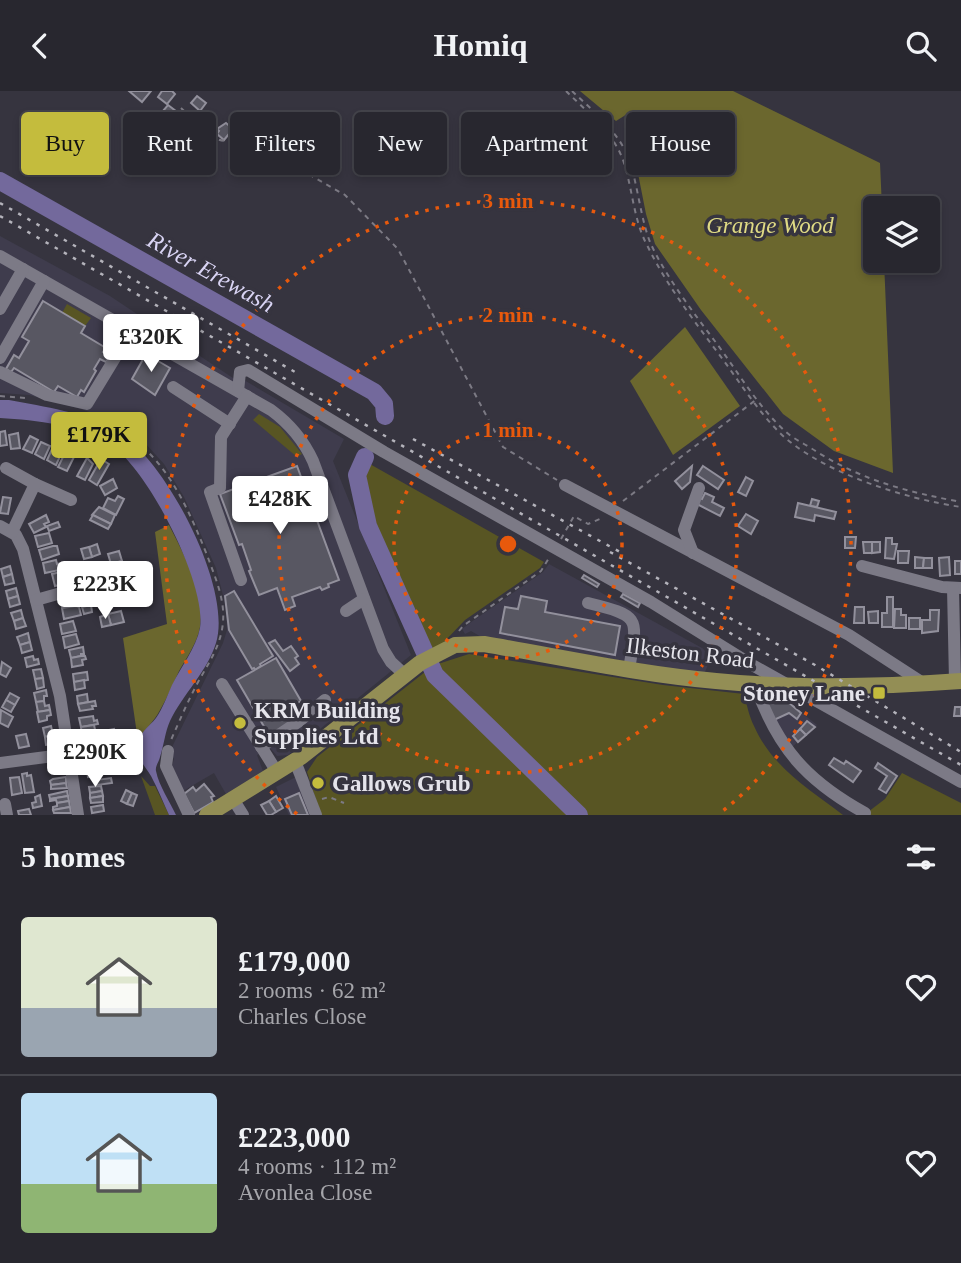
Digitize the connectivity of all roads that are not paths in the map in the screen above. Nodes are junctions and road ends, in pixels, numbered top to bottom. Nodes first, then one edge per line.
1 (0, 255) edge
2 (23, 269) junction
3 (44, 281) junction
4 (0, 309) edge
5 (132, 330) junction
6 (0, 358) edge
7 (0, 372) edge
8 (173, 387) dead end
9 (243, 394) junction
10 (230, 424) junction
11 (15, 469) dead end
12 (35, 484) junction
13 (565, 485) road end
14 (699, 488) dead end
15 (66, 494) dead end
16 (6, 529) edge
17 (693, 553) junction
18 (862, 566) dead end
19 (93, 567) dead end
20 (241, 580) dead end
21 (97, 583) junction
22 (957, 588) edge
23 (102, 599) dead end
24 (364, 599) junction
25 (37, 600) junction
26 (588, 603) dead end
27 (346, 611) dead end
28 (629, 669) junction
29 (404, 674) junction
30 (958, 681) edge
31 (923, 683) junction
32 (222, 684) dead end
33 (759, 685) junction
34 (325, 700) dead end
35 (261, 747) junction
36 (168, 751) road end
37 (69, 754) junction
38 (295, 761) junction
39 (0, 763) edge
40 (277, 772) junction
41 (961, 782) edge
42 (233, 799) junction
43 (866, 813) edge
44 (78, 815) edge
45 (190, 815) edge
46 (207, 815) edge
47 (243, 815) edge
48 (316, 815) edge

1 - 2 street
2 - 3 street
2 - 4 street
3 - 5 street
3 - 6 street
5 - 7 street
5 - 9 street
8 - 10 street
9 - 10 street
9 - 24 street
9 - 41 street
10 - 20 street
11 - 12 street
12 - 15 street
12 - 16 street
13 - 17 street
14 - 17 street
16 - 25 street
17 - 31 street
18 - 22 street
19 - 21 street
21 - 23 street
21 - 25 street
22 - 30 street
24 - 27 street
24 - 29 street
25 - 37 street
26 - 28 street
28 - 29 main road, Ilkeston Road
28 - 33 main road, Ilkeston Road
29 - 38 main road, Ilkeston Road
30 - 31 main road, Ilkeston Road
31 - 33 main road, Ilkeston Road
32 - 35 street
33 - 43 street
34 - 35 street
35 - 40 street
36 - 45 street
37 - 39 street
37 - 44 street
38 - 40 main road, Ilkeston Road
38 - 48 street
40 - 42 main road, Ilkeston Road
42 - 46 main road, Ilkeston Road
42 - 47 street

